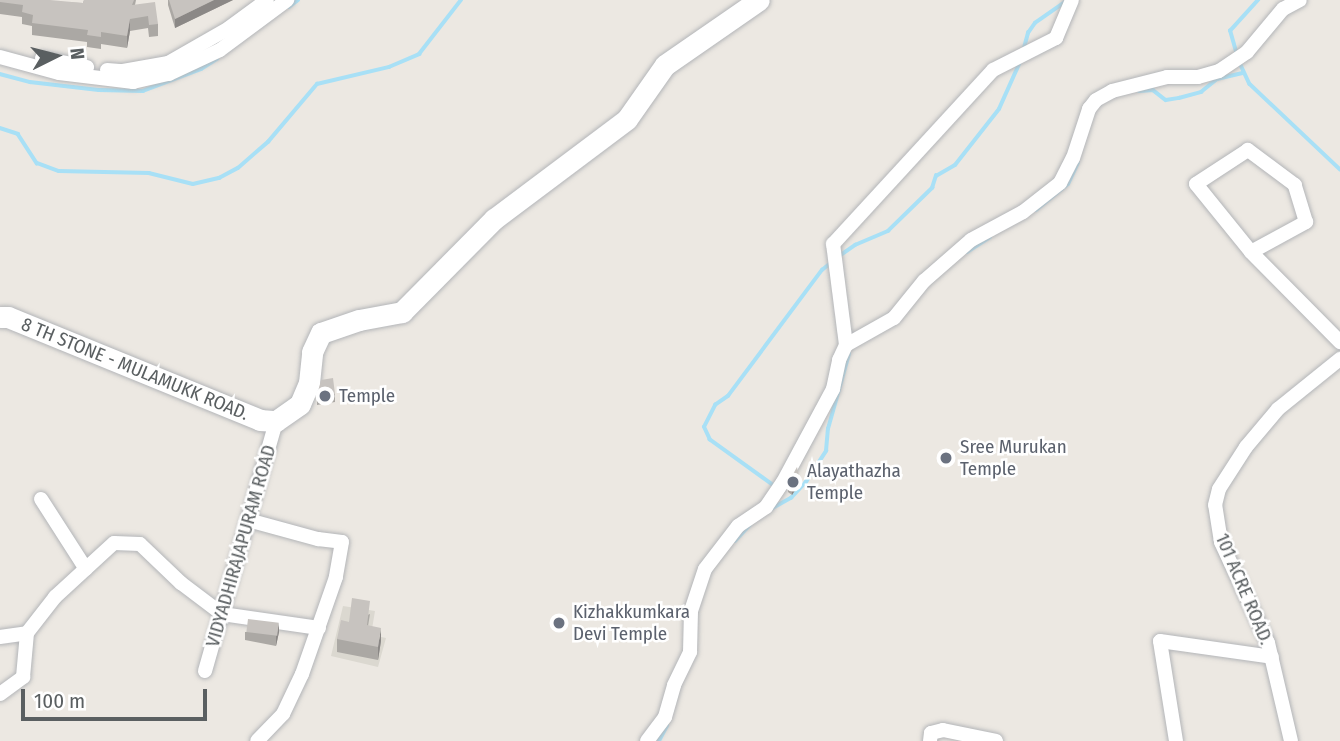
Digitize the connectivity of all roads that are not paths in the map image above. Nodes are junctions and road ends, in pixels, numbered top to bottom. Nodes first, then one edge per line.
1 (267, 0) edge
2 (287, 0) edge
3 (759, 0) edge
4 (1072, 0) edge
5 (1300, 0) edge
6 (0, 47) edge
7 (0, 57) edge
8 (1251, 252) junction
9 (0, 317) edge
10 (1340, 342) edge
11 (846, 345) junction
12 (1340, 359) edge
13 (276, 421) junction
14 (41, 499) dead end
15 (248, 520) junction
16 (86, 569) junction
17 (222, 614) junction
18 (319, 628) junction
19 (27, 633) junction
20 (0, 637) edge
21 (1272, 657) junction
22 (205, 671) dead end
23 (0, 694) edge
24 (257, 741) edge
25 (647, 741) edge
26 (930, 741) edge
27 (996, 741) edge
28 (1176, 741) edge
29 (1291, 741) edge

1 - 6 street
2 - 7 street
3 - 13 main road, 8 TH STONE - MULAMUKK ROAD.
4 - 11 street
5 - 11 street
8 - 8 street
8 - 10 street
9 - 13 main road, 8 TH STONE - MULAMUKK ROAD.
11 - 25 street
12 - 21 street, 101 ACRE ROAD.
13 - 15 street, VIDYADHIRAJAPURAM ROAD
14 - 16 street
15 - 17 street, VIDYADHIRAJAPURAM ROAD
15 - 18 street
16 - 17 street
16 - 19 street
17 - 18 street
17 - 22 street, VIDYADHIRAJAPURAM ROAD
18 - 24 street
19 - 20 street
19 - 23 street
21 - 28 street
21 - 29 street, 101 ACRE ROAD.
26 - 27 street

